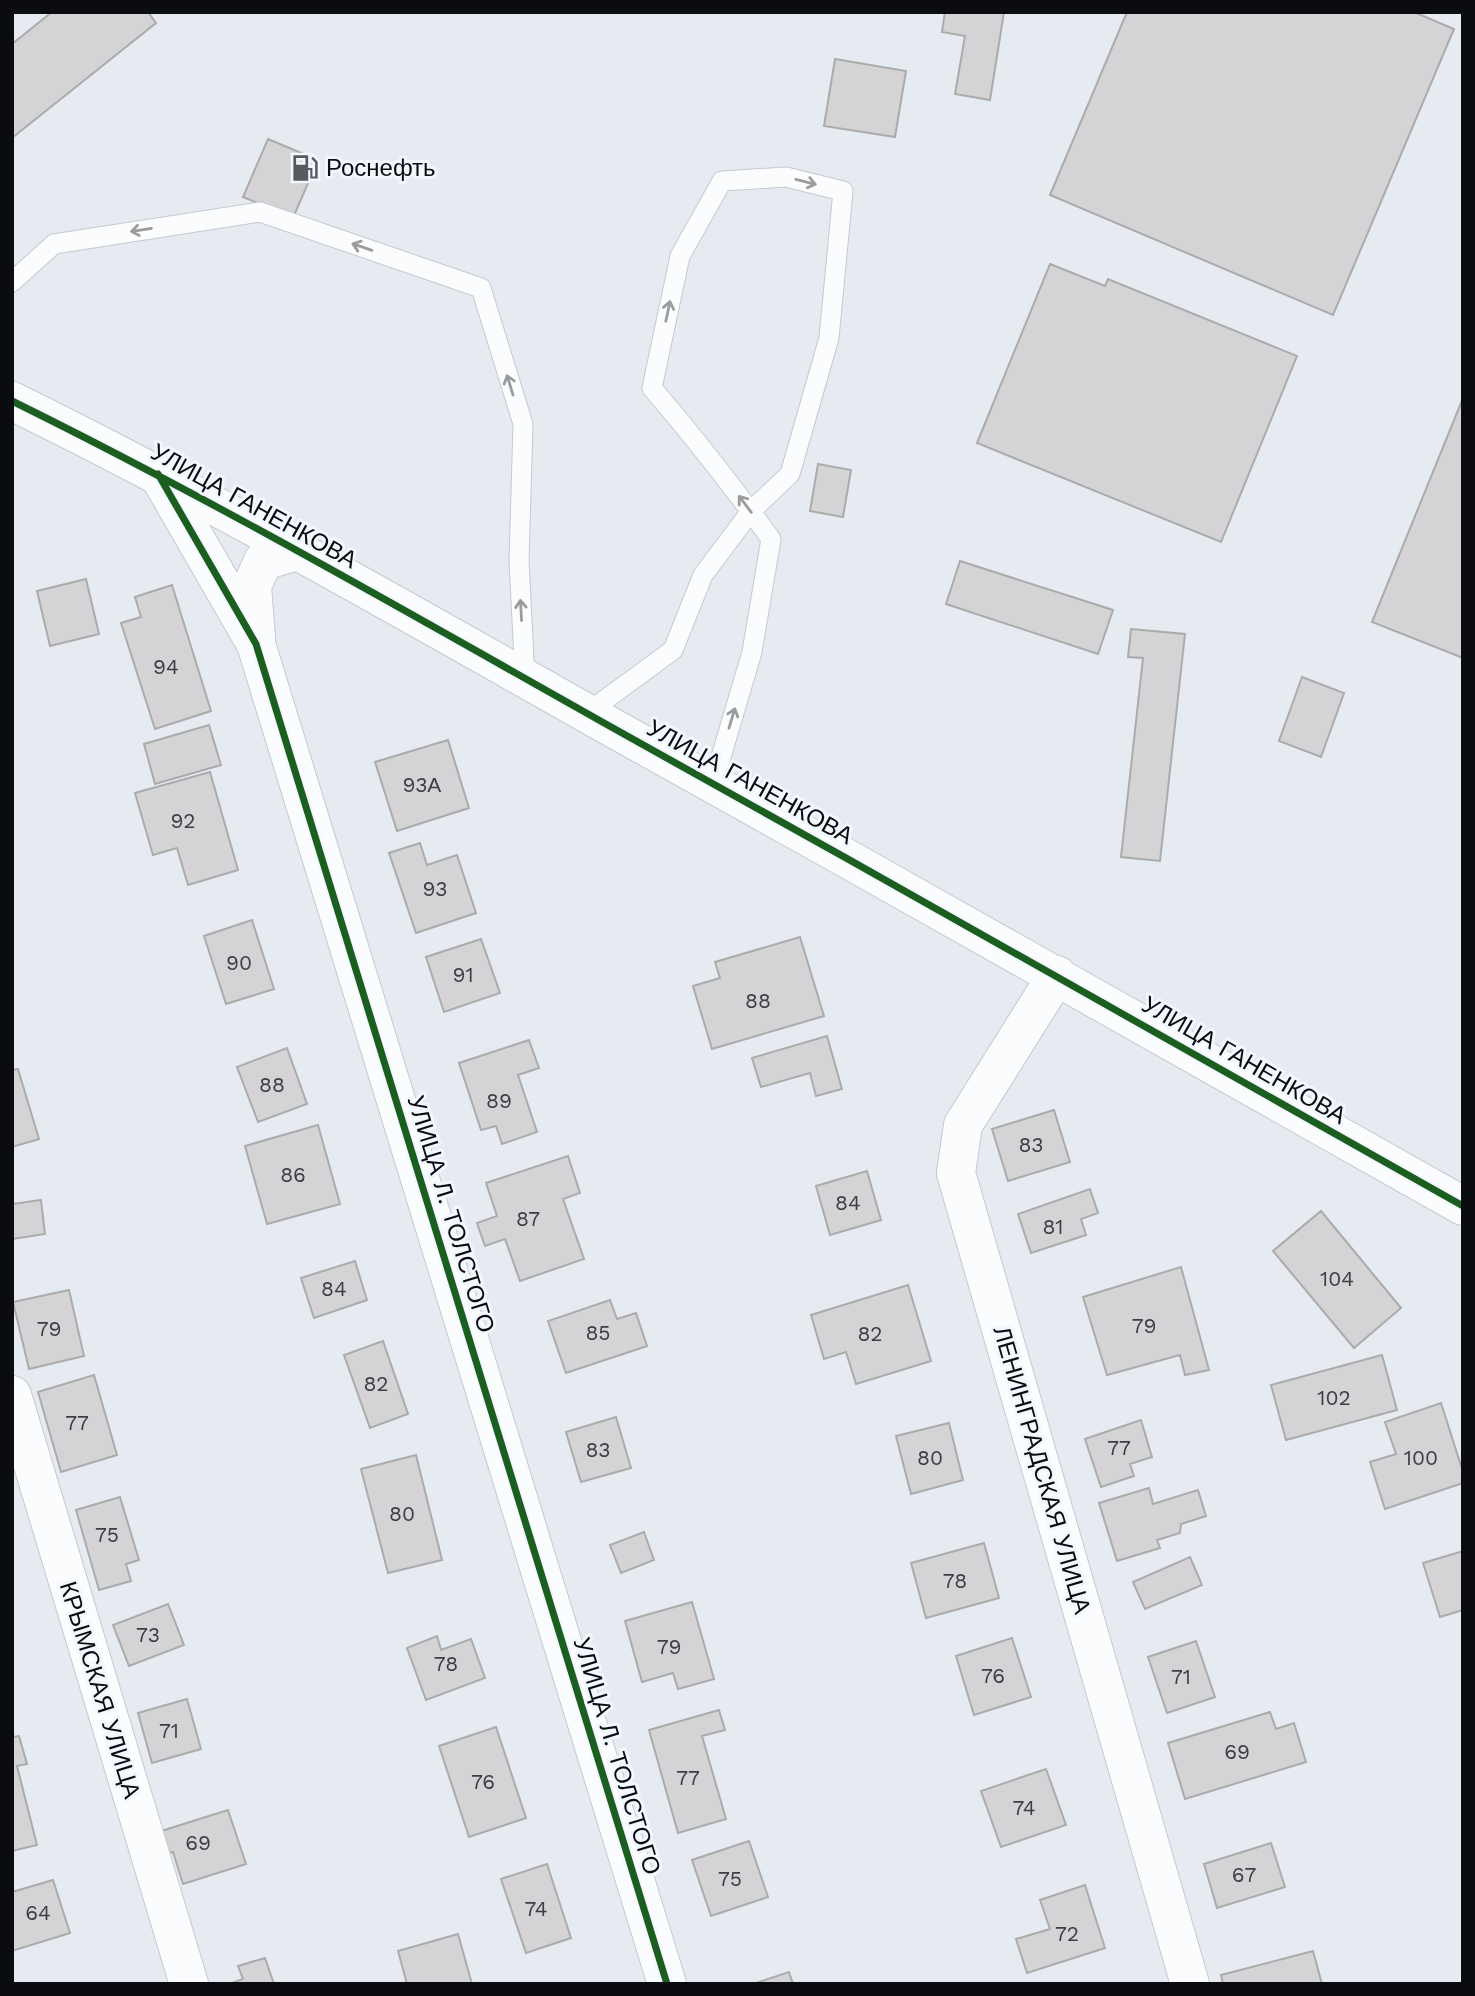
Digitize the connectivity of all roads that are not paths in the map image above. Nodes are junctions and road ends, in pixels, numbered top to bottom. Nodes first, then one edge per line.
1 (12, 282) edge
2 (12, 401) edge
3 (158, 474) junction
4 (751, 511) junction
5 (297, 551) junction
6 (256, 644) junction
7 (525, 678) junction
8 (587, 713) junction
9 (713, 784) junction
10 (1057, 975) junction
11 (1463, 1206) edge
12 (12, 1395) edge
13 (189, 1984) edge
14 (667, 1984) edge
15 (1190, 1984) edge

7 -> 1 lane
2 - 3 street, УЛИЦА ГАНЕНКОВА
3 - 5 street, УЛИЦА ГАНЕНКОВА
3 - 6 street, УЛИЦА Л. ТОЛСТОГО
4 -> 4 lane
4 - 8 lane
9 -> 4 lane
5 - 6 street, УЛИЦА Л. ТОЛСТОГО
5 - 7 street, УЛИЦА ГАНЕНКОВА
6 - 14 street, УЛИЦА Л. ТОЛСТОГО
7 - 8 street, УЛИЦА ГАНЕНКОВА
8 - 9 street, УЛИЦА ГАНЕНКОВА
9 - 10 street, УЛИЦА ГАНЕНКОВА
10 - 11 street, УЛИЦА ГАНЕНКОВА
10 - 15 street, ЛЕНИНГРАДСКАЯ УЛИЦА
12 - 13 street, КРЫМСКАЯ УЛИЦА

